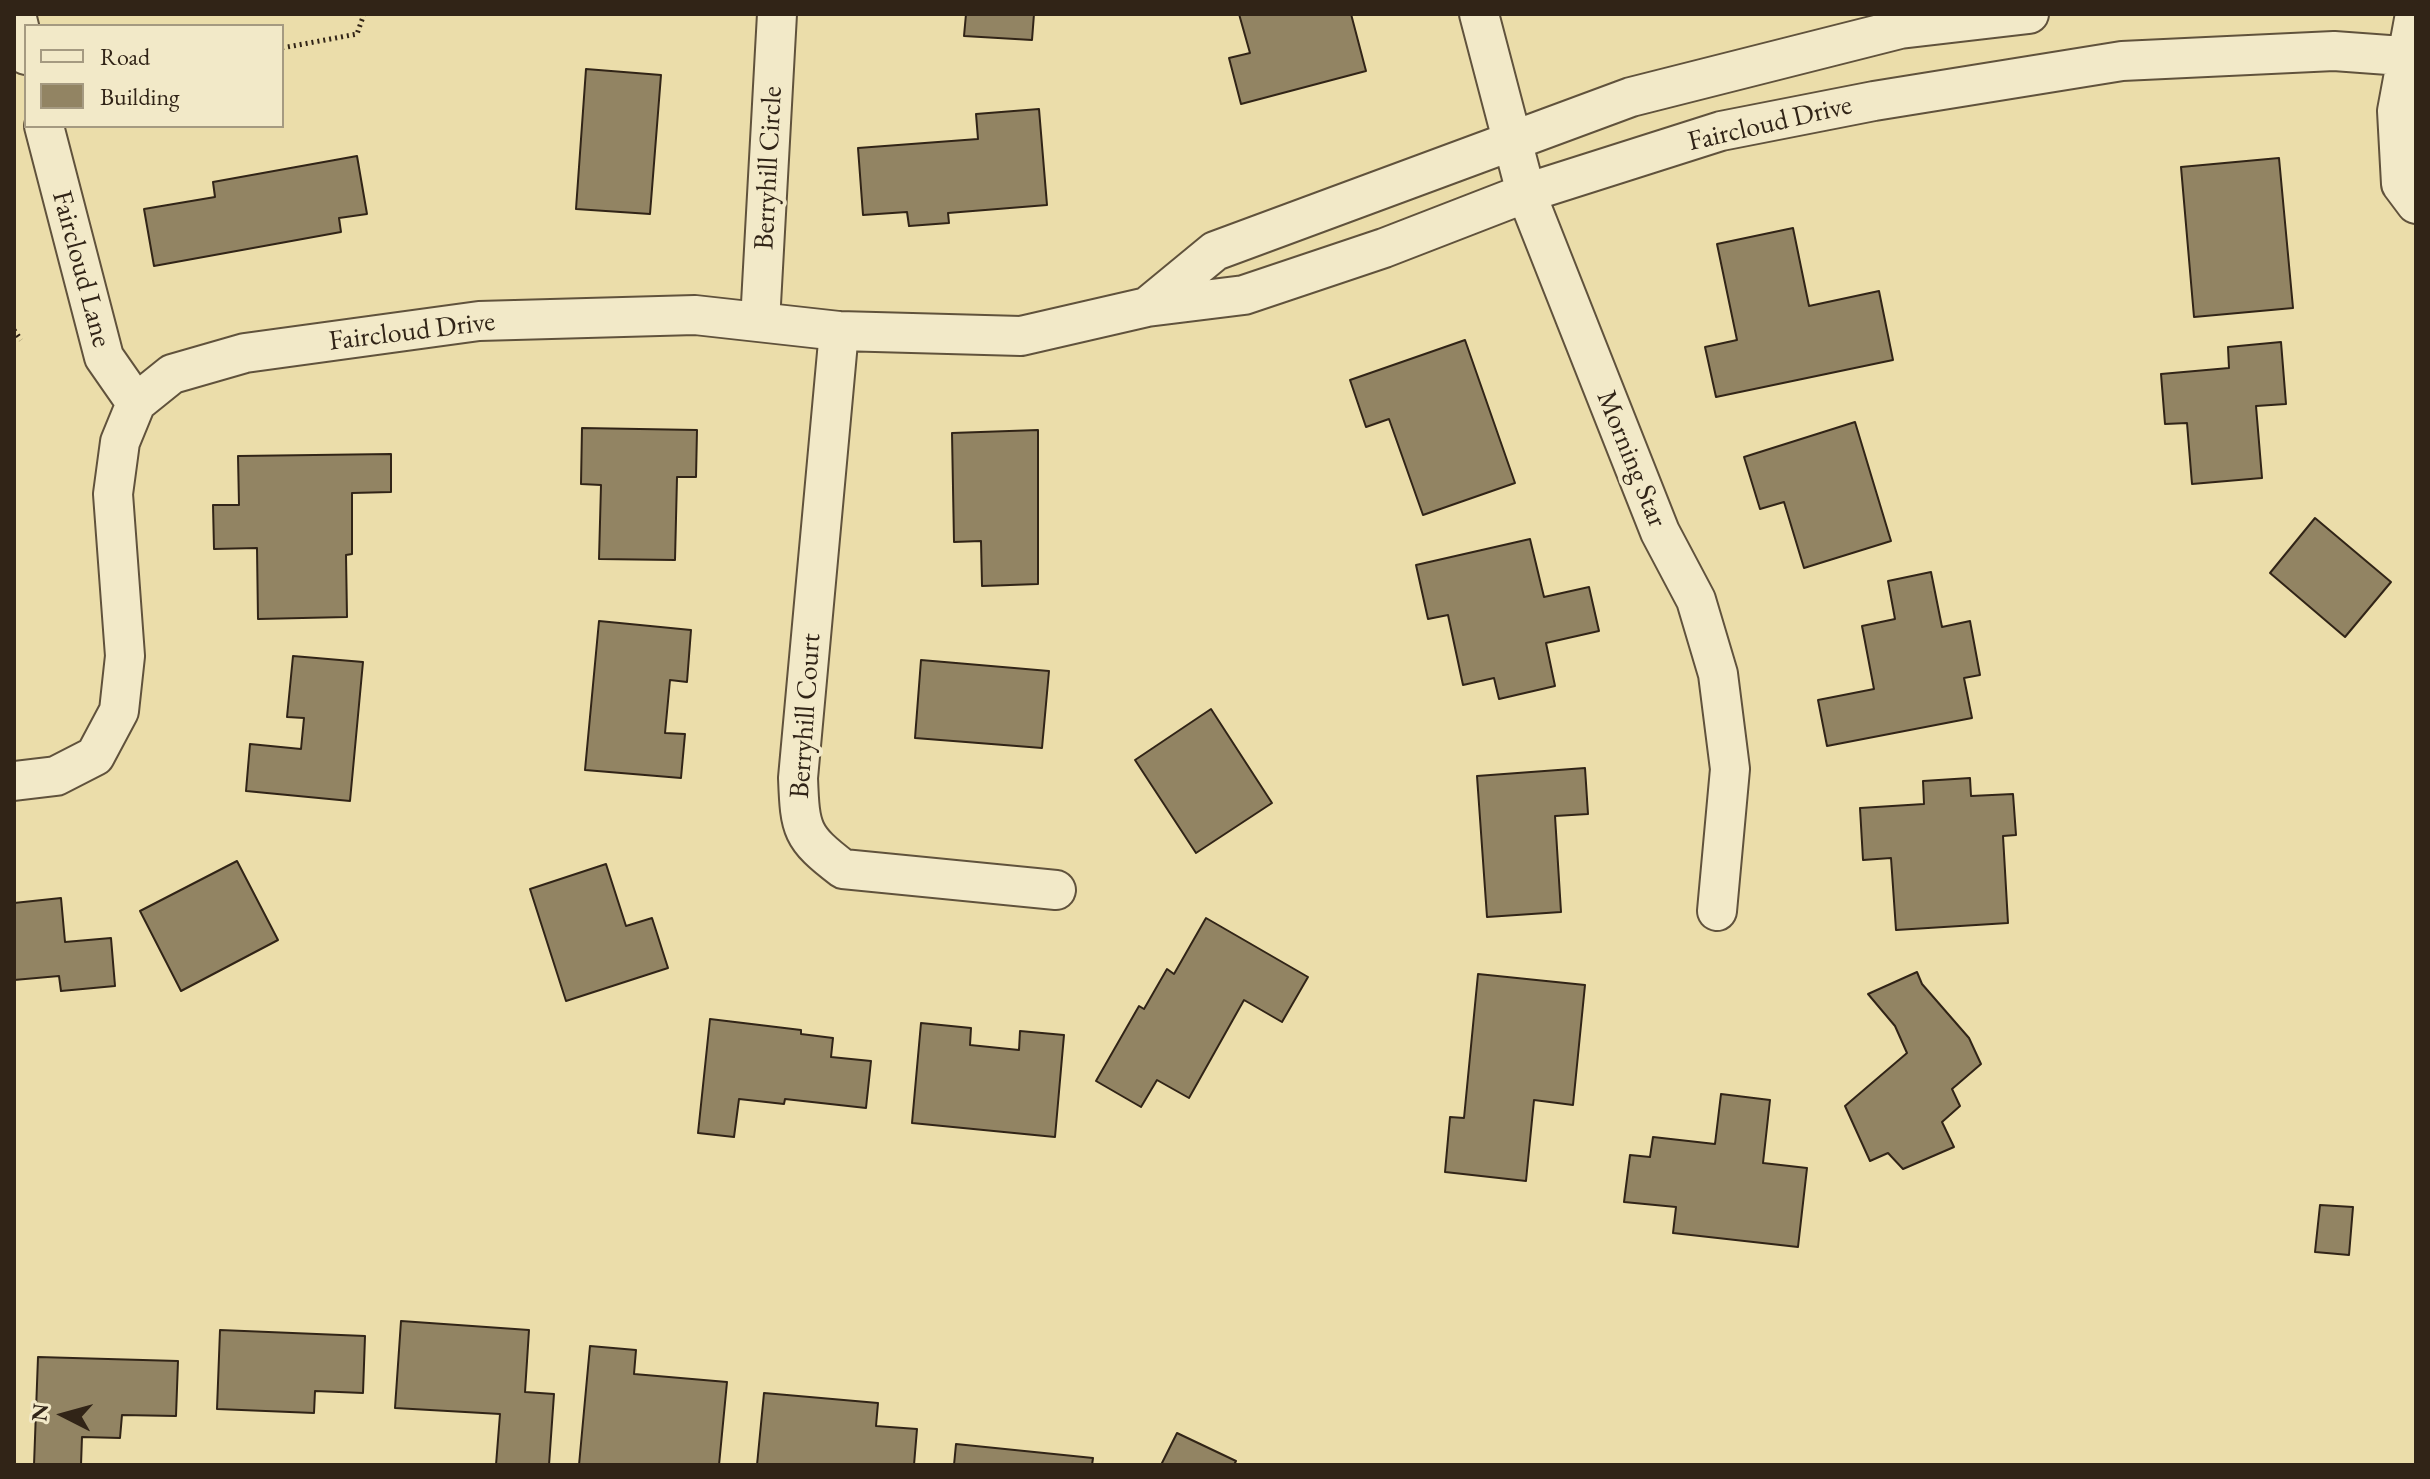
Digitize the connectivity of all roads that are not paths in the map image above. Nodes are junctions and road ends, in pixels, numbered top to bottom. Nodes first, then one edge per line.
1 (16, 14) edge
2 (777, 14) edge
3 (1479, 14) edge
4 (2029, 14) edge
5 (2415, 14) edge
6 (24, 47) edge
7 (2412, 56) edge
8 (45, 128) edge
9 (1512, 142) junction
10 (1526, 193) junction
11 (2416, 204) edge
12 (1147, 307) junction
13 (760, 322) junction
14 (839, 331) junction
15 (136, 403) junction
16 (14, 781) edge
17 (1056, 890) dead end
18 (1717, 911) dead end

1 - 6 street
2 - 13 street, Berryhill Circle
3 - 9 street, Morning Star
4 - 9 street, Faircloud Drive
5 - 7 street
7 - 10 street, Faircloud Drive
7 - 11 street
8 - 15 street, Faircloud Lane
9 - 10 street, Morning Star
9 - 12 street, Faircloud Drive
10 - 12 street, Faircloud Drive
10 - 18 street, Morning Star
12 - 14 street, Faircloud Drive
13 - 14 street, Faircloud Drive
13 - 15 street, Faircloud Drive
14 - 17 street, Berryhill Court
15 - 16 street, Faircloud Drive

